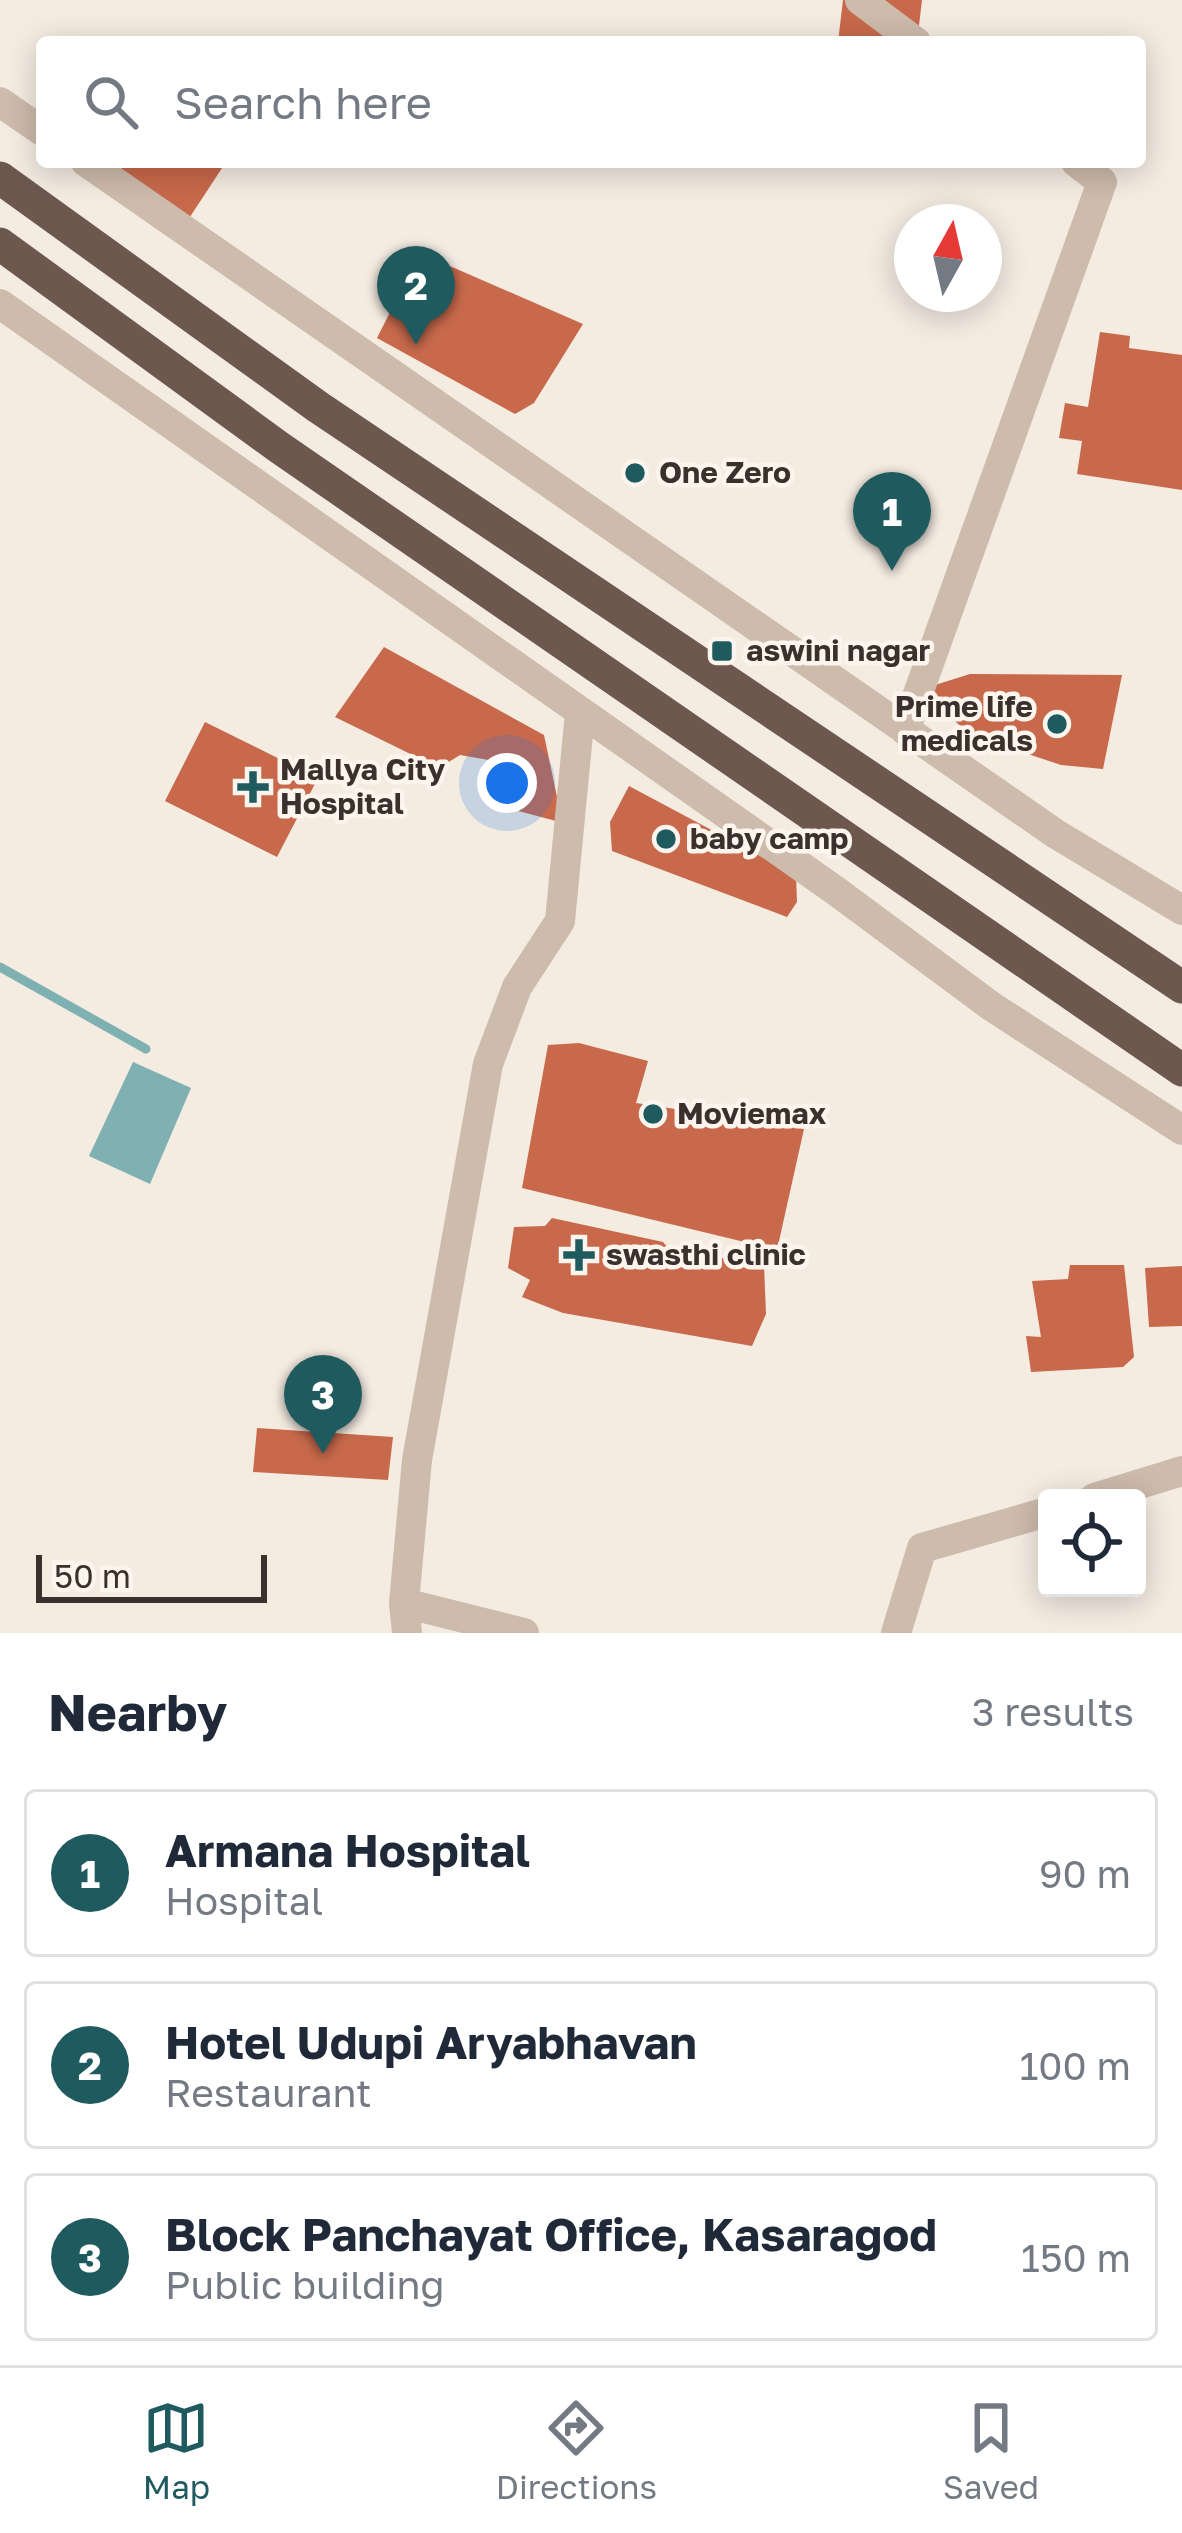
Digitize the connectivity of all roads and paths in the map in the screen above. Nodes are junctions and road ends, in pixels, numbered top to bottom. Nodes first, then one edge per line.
1 (860, 0) edge
2 (908, 36) edge
3 (0, 102) edge
4 (36, 127) edge
5 (95, 168) edge
6 (1084, 168) edge
7 (0, 178) edge
8 (0, 244) edge
9 (0, 304) edge
10 (580, 713) junction
11 (905, 730) junction
12 (1182, 910) edge
13 (1182, 987) edge
14 (1182, 1070) edge
15 (1182, 1130) edge
16 (1182, 1471) edge
17 (1123, 1489) edge
18 (1038, 1515) edge
19 (405, 1618) edge
20 (899, 1628) edge
21 (524, 1633) edge

1 - 2 street
3 - 4 street
5 - 11 street
6 - 11 street
7 - 13 highway
8 - 14 highway
9 - 10 street
10 - 15 street
10 - 19 street
11 - 12 street
16 - 17 street
18 - 20 street
19 - 21 street

